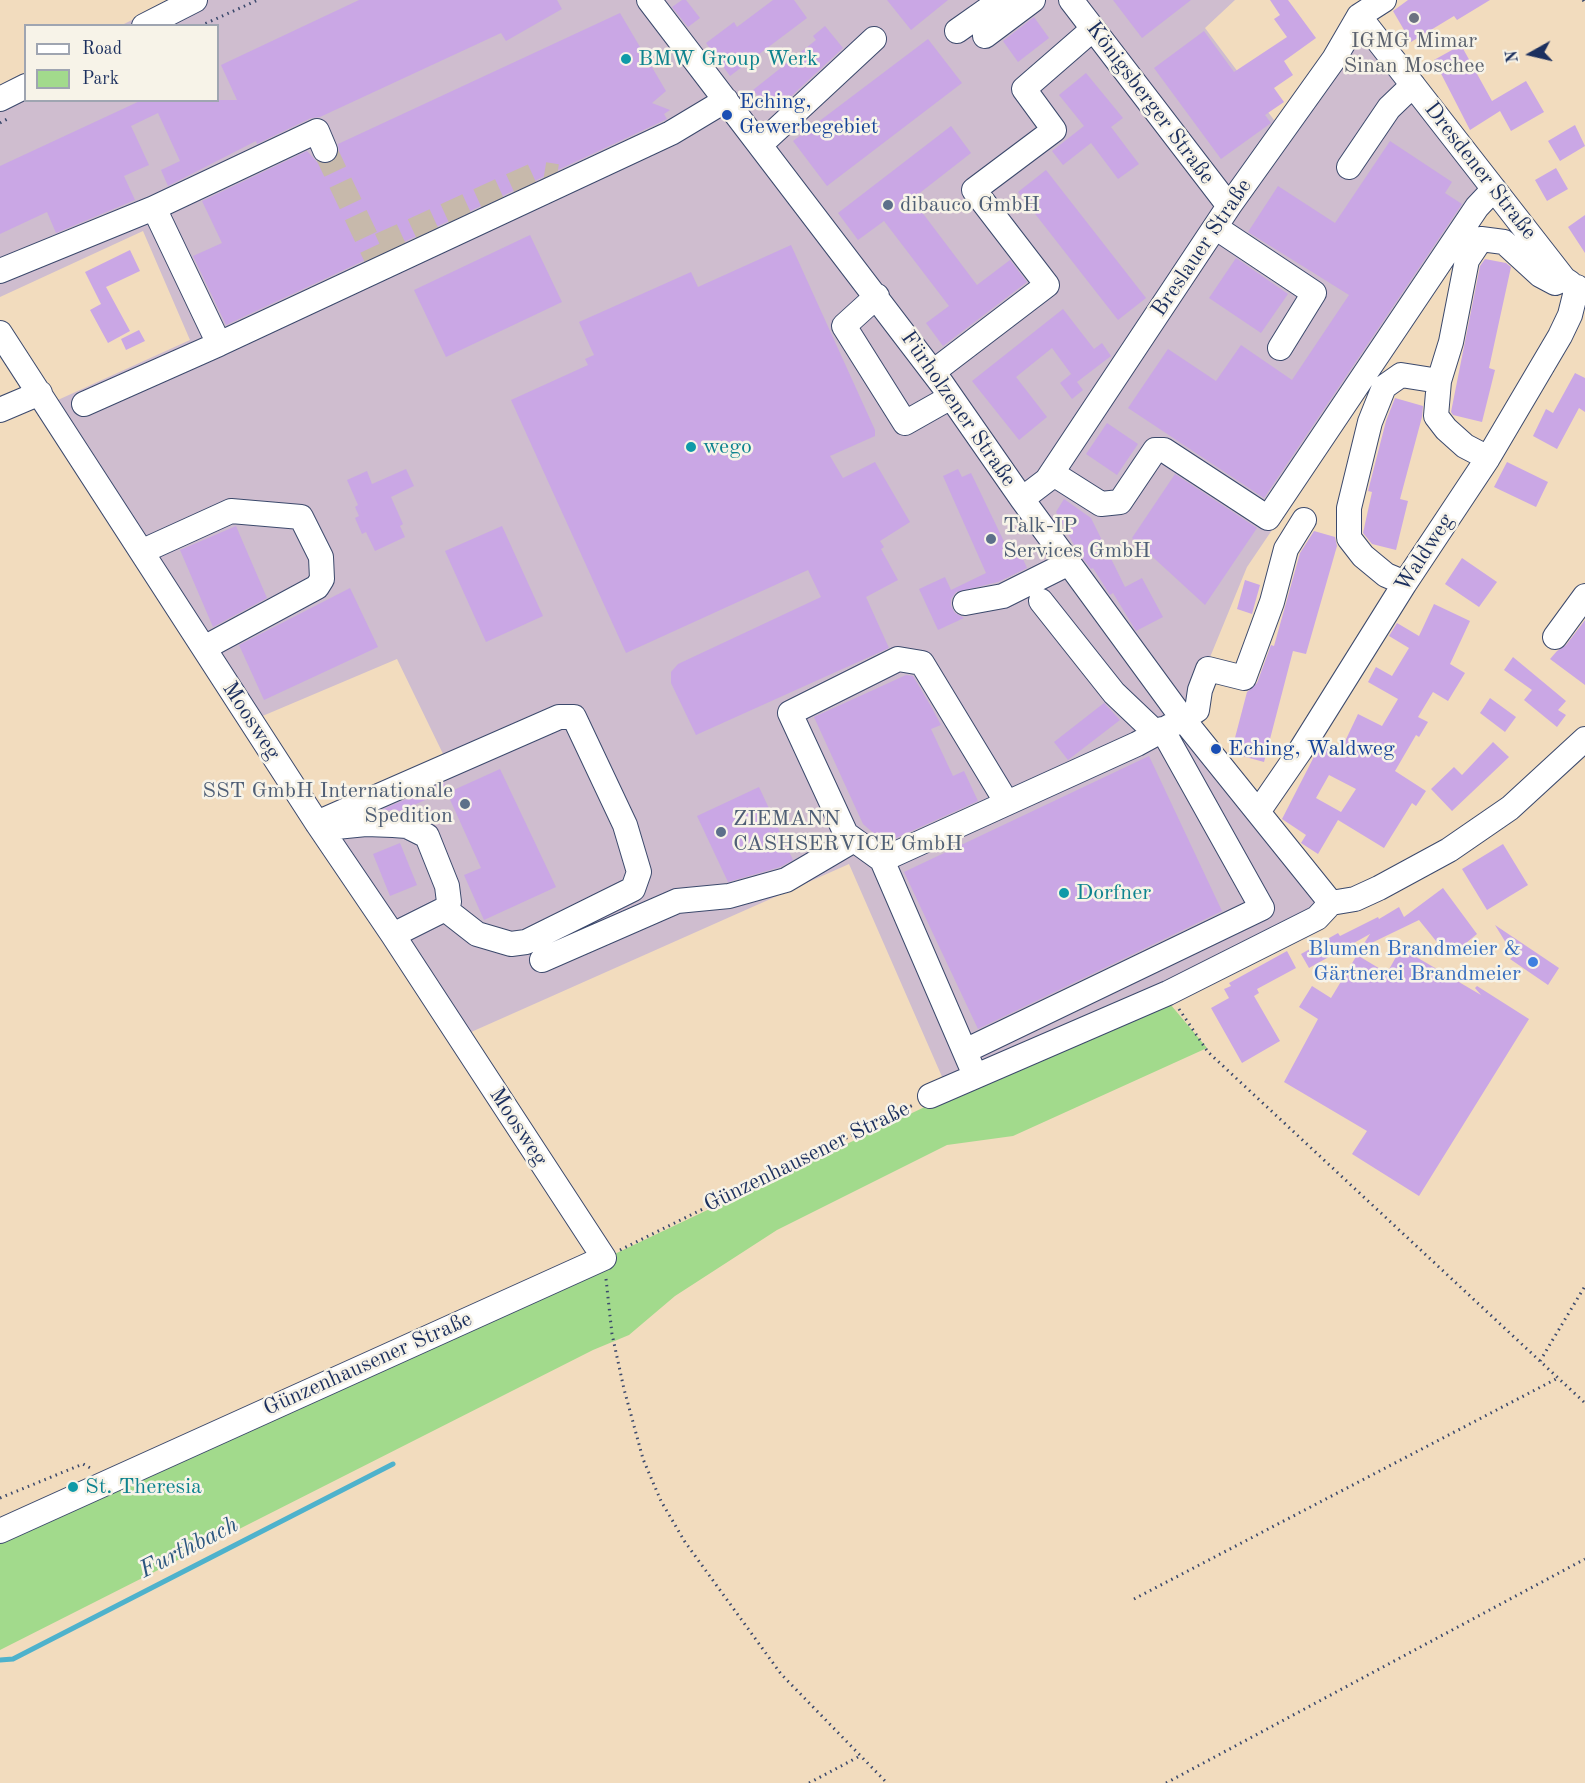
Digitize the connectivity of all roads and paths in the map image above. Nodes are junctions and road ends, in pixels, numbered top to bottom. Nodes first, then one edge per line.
1 (195, 0) edge
2 (258, 0) edge
3 (650, 0) edge
4 (1001, 0) edge
5 (1033, 0) edge
6 (1071, 0) edge
7 (1384, 0) edge
8 (1359, 16) junction
9 (148, 24) edge
10 (204, 24) edge
11 (1093, 29) junction
12 (957, 32) dead end
13 (985, 36) dead end
14 (874, 39) dead end
15 (1413, 85) junction
16 (24, 87) edge
17 (0, 99) edge
18 (726, 100) junction
19 (760, 145) junction
20 (326, 150) tunnel mouth
21 (1349, 167) dead end
22 (1494, 189) junction
23 (1229, 206) junction
24 (154, 207) junction
25 (1215, 227) junction
26 (0, 271) edge
27 (1577, 289) edge
28 (877, 296) junction
29 (0, 333) edge
30 (219, 344) junction
31 (1280, 348) dead end
32 (933, 372) junction
33 (1439, 381) junction
34 (40, 393) junction
35 (951, 397) junction
36 (84, 404) dead end
37 (0, 410) edge
38 (1488, 458) junction
39 (1052, 473) junction
40 (1022, 499) junction
41 (1304, 520) dead end
42 (143, 551) junction
43 (1069, 563) junction
44 (1405, 583) junction
45 (1585, 596) edge
46 (1041, 602) dead end
47 (965, 603) dead end
48 (1555, 637) dead end
49 (204, 648) junction
50 (1167, 730) junction
51 (1585, 739) edge
52 (1007, 803) junction
53 (1258, 812) junction
54 (319, 826) junction
55 (854, 840) junction
56 (884, 864) junction
57 (1331, 903) junction
58 (445, 909) junction
59 (393, 935) junction
60 (542, 960) dead end
61 (1168, 993) junction
62 (965, 1051) junction
63 (976, 1076) junction
64 (930, 1096) joint
65 (604, 1258) junction
66 (1585, 1286) edge
67 (1540, 1361) junction
68 (1558, 1378) junction
69 (1585, 1403) edge
70 (111, 1480) junction
71 (0, 1498) edge
72 (0, 1531) edge
73 (1585, 1559) edge
74 (1134, 1599) dead end
75 (860, 1756) junction
76 (809, 1783) edge
77 (887, 1783) edge
78 (1166, 1783) edge

1 - 9 street
2 - 10 path
3 - 18 street, Fürholzener Straße
4 - 12 street
5 - 13 street
6 - 11 street, Königsberger Straße
7 - 8 street, Breslauer Straße
8 - 15 street, Dresdener Straße
8 - 23 street, Breslauer Straße
11 - 23 street, Königsberger Straße
11 - 32 street
14 - 19 street
15 - 21 street
15 - 22 street, Dresdener Straße
16 - 17 street
18 - 19 street, Fürholzener Straße
18 - 30 street
19 - 28 street, Fürholzener Straße
20 - 24 street
22 - 27 street, Dresdener Straße
22 - 39 street
23 - 25 street, Breslauer Straße
24 - 26 street
24 - 30 street
25 - 31 street
25 - 39 street, Breslauer Straße
27 - 33 street
27 - 38 street, Waldweg
28 - 32 street, Fürholzener Straße
28 - 35 street
29 - 34 street, Moosweg
30 - 36 street
32 - 35 street, Fürholzener Straße
33 - 38 street
33 - 44 street
34 - 37 street
34 - 42 street, Moosweg
35 - 40 street, Fürholzener Straße
38 - 44 street, Waldweg
39 - 40 street, Breslauer Straße
40 - 43 street, Fürholzener Straße
41 - 50 street
42 - 49 street, Moosweg
42 - 49 street
43 - 47 street
43 - 50 street, Fürholzener Straße
44 - 53 street, Waldweg
45 - 48 street
46 - 50 street
49 - 54 street, Moosweg
50 - 52 street
50 - 53 street, Fürholzener Straße
50 - 56 street
50 - 62 street
51 - 57 street, Günzenhausener Straße
52 - 55 street
52 - 56 street
53 - 57 street, Fürholzener Straße
54 - 58 street
54 - 58 street
54 - 59 street, Moosweg
55 - 56 street
55 - 60 street
56 - 62 street
57 - 61 street, Günzenhausener Straße
58 - 59 street
59 - 65 street, Moosweg
61 - 63 street, Günzenhausener Straße
61 - 67 path
62 - 63 street
63 - 64 street, Günzenhausener Straße
64 - 65 path, Günzenhausener Straße
65 - 70 street, Günzenhausener Straße
65 - 75 path
66 - 67 path
67 - 68 path
68 - 69 path
68 - 74 path
70 - 71 path
70 - 72 street, Günzenhausener Straße
73 - 78 path
75 - 76 path
75 - 77 path

